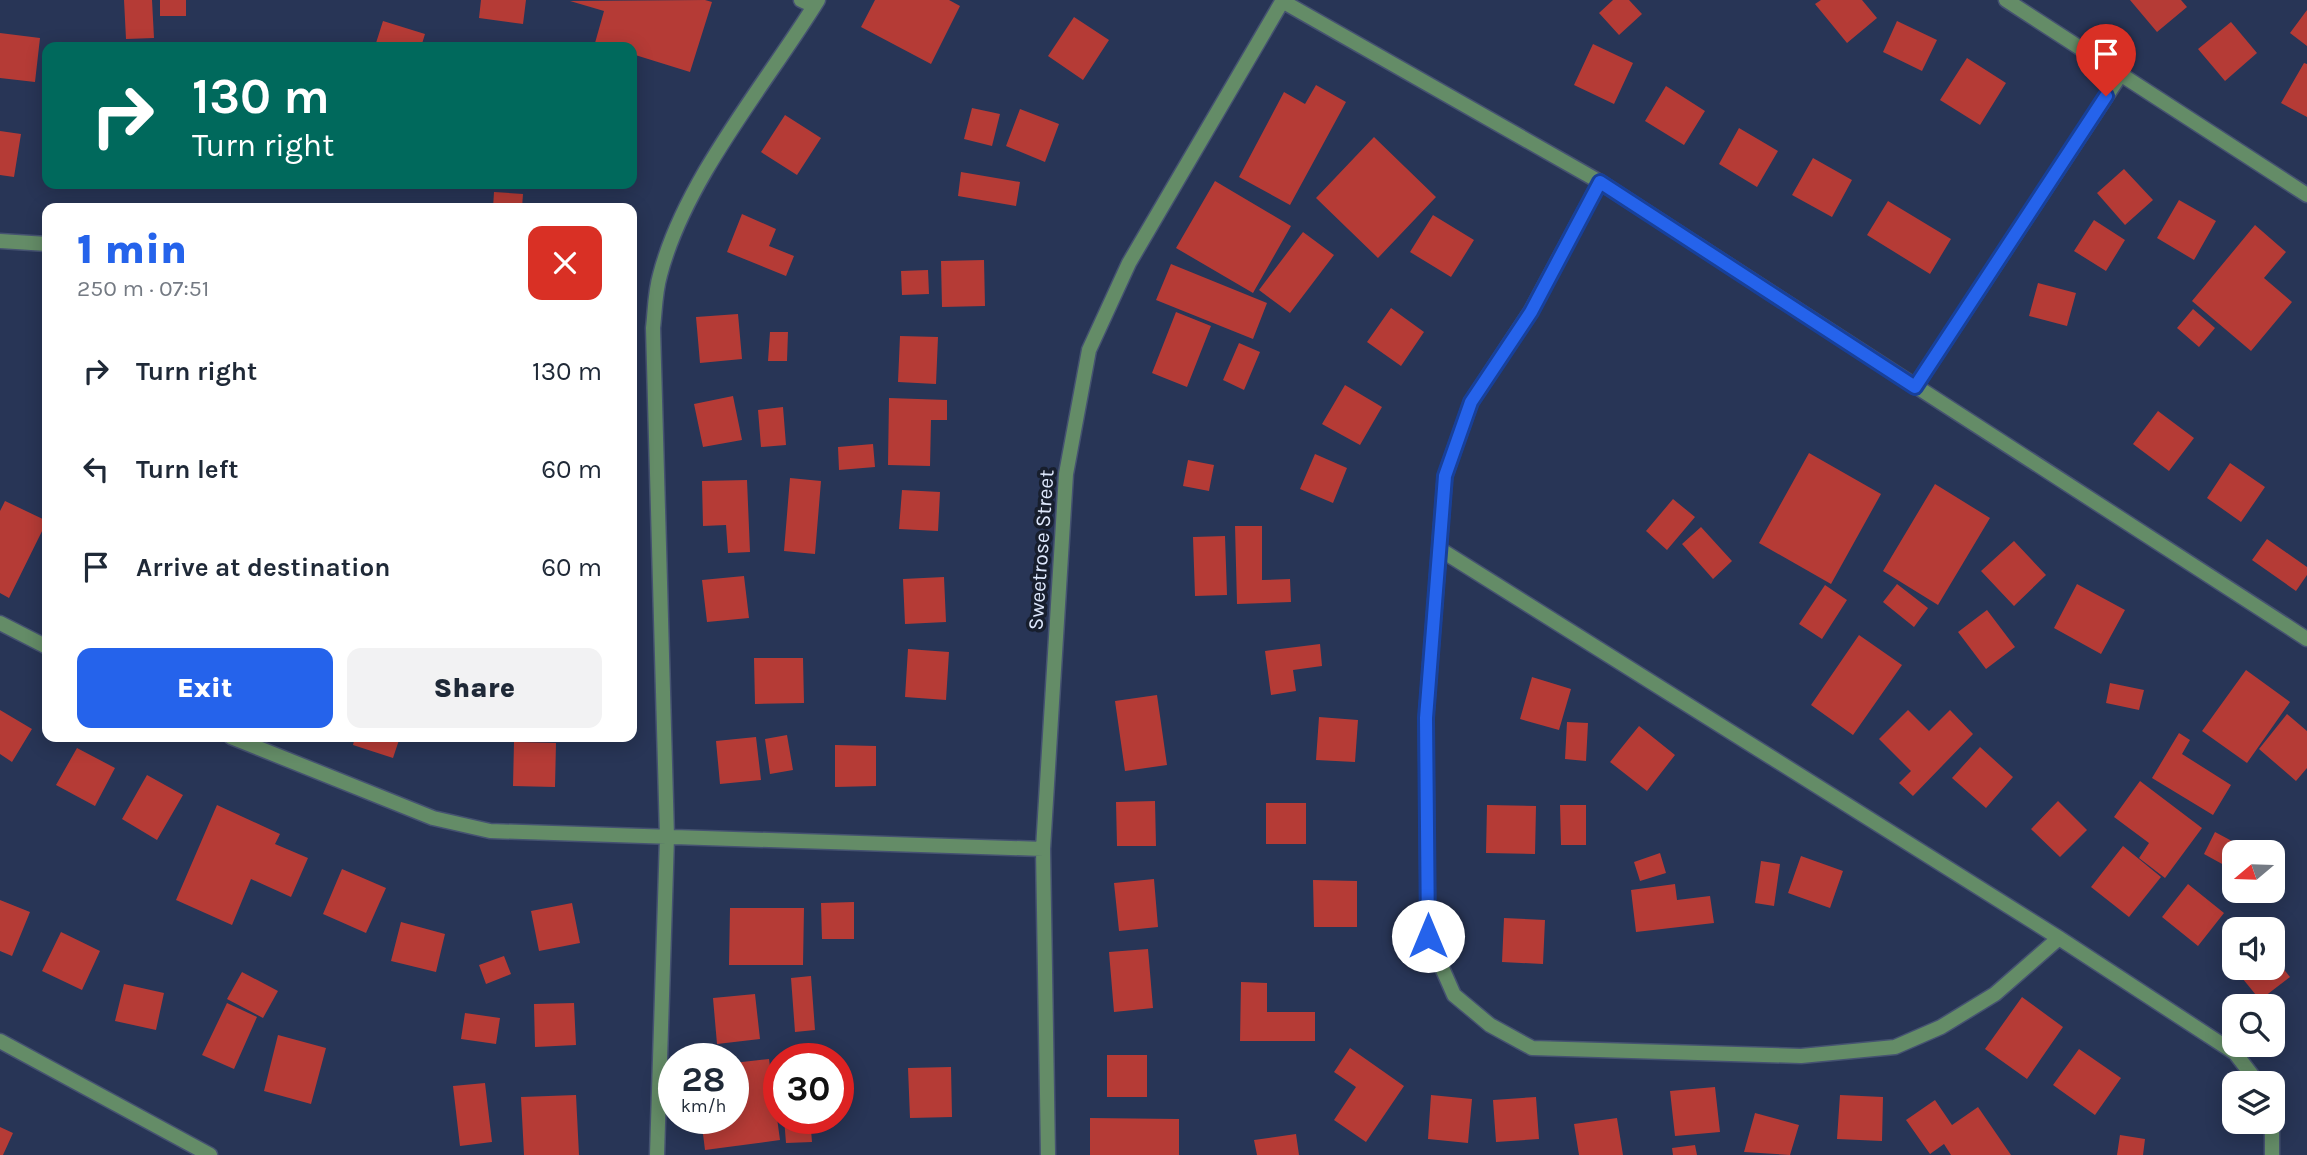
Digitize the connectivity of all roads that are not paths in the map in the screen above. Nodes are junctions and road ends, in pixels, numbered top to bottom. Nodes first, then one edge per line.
1 (2006, 0) edge
2 (1282, 1) edge
3 (811, 2) edge
4 (2120, 74) junction
5 (1600, 182) junction
6 (2307, 195) edge
7 (0, 241) edge
8 (42, 244) edge
9 (1915, 387) junction
10 (1441, 551) junction
11 (0, 623) edge
12 (2307, 639) edge
13 (42, 644) edge
14 (243, 742) edge
15 (667, 837) junction
16 (1043, 849) junction
17 (2059, 938) junction
18 (0, 1041) edge
19 (2249, 1071) edge
20 (2272, 1134) edge
21 (210, 1155) edge
22 (657, 1155) edge
23 (1048, 1155) edge
24 (2272, 1155) edge

1 - 4 street
2 - 5 street
2 - 16 street, Sweetrose Street
3 - 15 street
4 - 6 street
4 - 9 street
5 - 9 street
5 - 10 street
7 - 8 street
9 - 12 street
10 - 17 street
10 - 17 street
11 - 13 street
14 - 15 street
15 - 16 street
15 - 22 street
16 - 23 street, Sweetrose Street
17 - 19 street
18 - 21 street
20 - 24 street

